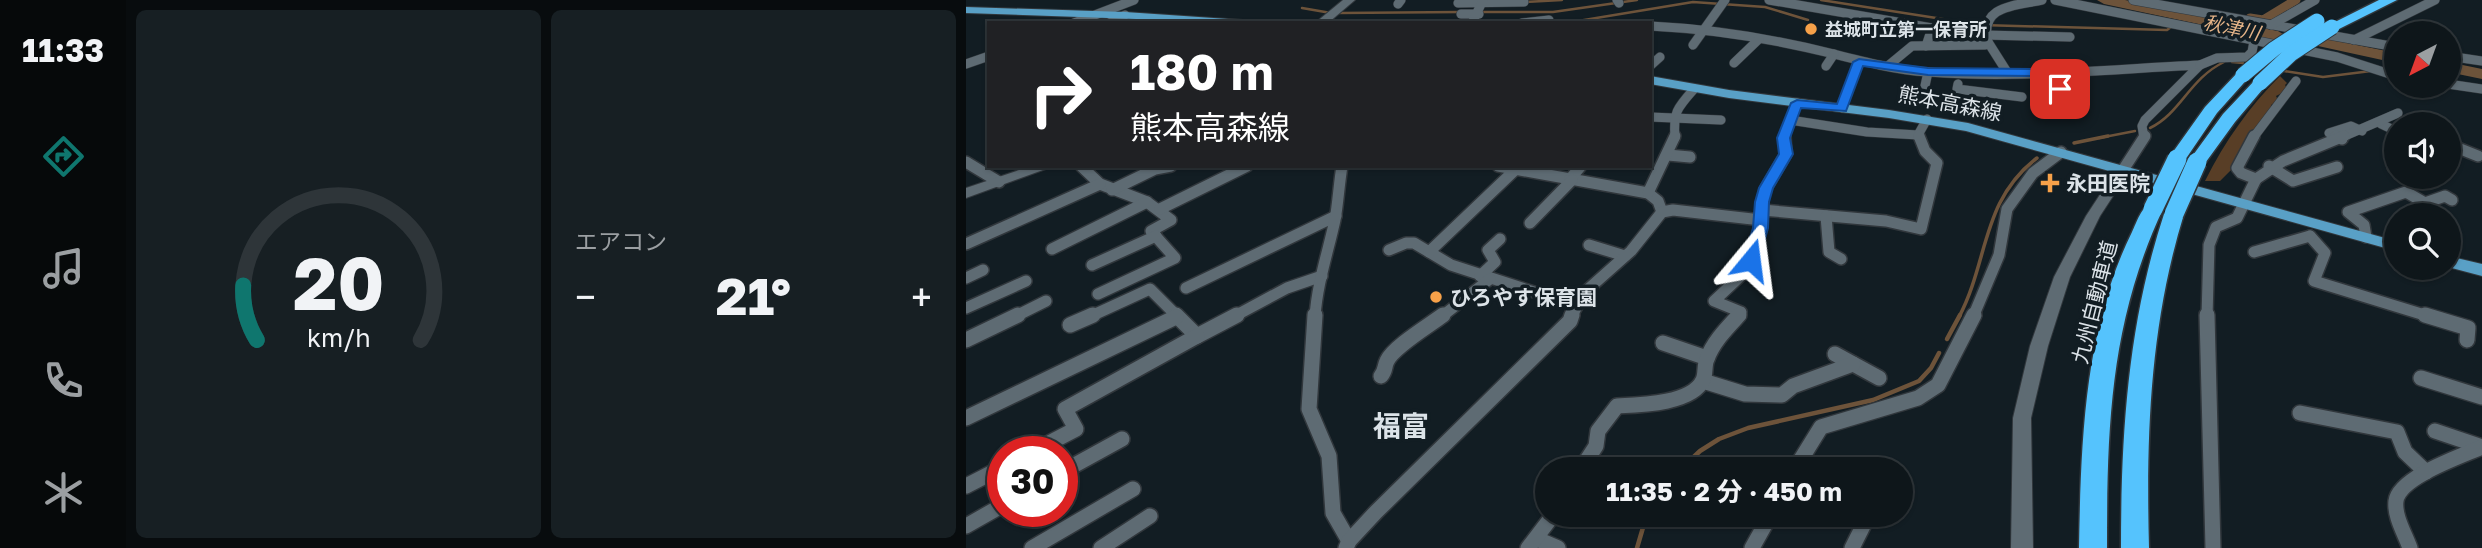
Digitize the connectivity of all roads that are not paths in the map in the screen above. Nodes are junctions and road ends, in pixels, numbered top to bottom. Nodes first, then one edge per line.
1 (1134, 0) edge
2 (1350, 0) edge
3 (1725, 0) edge
4 (1769, 0) edge
5 (2042, 0) edge
6 (2055, 0) edge
7 (2133, 0) edge
8 (2315, 0) edge
9 (2362, 0) edge
10 (2390, 0) edge
11 (2435, 0) edge
12 (1482, 1) edge
13 (1524, 2) dead end
14 (1458, 3) dead end
15 (966, 10) edge
16 (1717, 11) junction
17 (1704, 12) dead end
18 (1479, 13) junction
19 (1095, 14) junction
20 (1461, 14) dead end
21 (1125, 15) junction
22 (1329, 16) edge
23 (1549, 20) dead end
24 (1079, 21) edge
25 (1113, 21) edge
26 (1213, 21) edge
27 (1473, 21) edge
28 (1540, 21) edge
29 (2271, 25) junction
30 (1652, 26) edge
31 (1706, 29) junction
32 (2070, 37) dead end
33 (1759, 39) junction
34 (1986, 39) junction
35 (2354, 40) junction
36 (2254, 41) junction
37 (1693, 45) dead end
38 (2384, 45) edge
39 (1926, 46) junction
40 (1834, 54) junction
41 (987, 57) edge
42 (1660, 57) dead end
43 (2461, 58) edge
44 (2482, 61) edge
45 (1859, 62) junction
46 (969, 63) edge
47 (1734, 63) dead end
48 (1652, 64) edge
49 (982, 65) dead end
50 (1889, 65) junction
51 (2200, 65) junction
52 (1826, 66) dead end
53 (1982, 71) junction
54 (2112, 71) junction
55 (1928, 72) junction
56 (2007, 72) junction
57 (2384, 72) edge
58 (2031, 73) junction
59 (2046, 73) junction
60 (1652, 80) edge
61 (2120, 81) dead end
62 (2296, 81) dead end
63 (1958, 84) dead end
64 (2035, 84) dead end
65 (2461, 86) edge
66 (1694, 89) junction
67 (2060, 89) dead end
68 (2482, 89) edge
69 (1982, 92) junction
70 (1923, 95) dead end
71 (2022, 97) dead end
72 (1797, 103) junction
73 (1842, 108) junction
74 (1652, 117) edge
75 (1673, 117) junction
76 (1927, 119) junction
77 (1721, 120) dead end
78 (1790, 120) junction
79 (2384, 122) edge
80 (2381, 124) junction
81 (2384, 125) edge
82 (1919, 135) junction
83 (2461, 149) edge
84 (2060, 152) junction
85 (1668, 155) junction
86 (2478, 156) dead end
87 (1690, 157) dead end
88 (966, 162) edge
89 (2269, 166) junction
90 (2337, 167) dead end
91 (1040, 168) edge
92 (1083, 168) edge
93 (1160, 168) edge
94 (1243, 168) edge
95 (1342, 168) edge
96 (1510, 168) edge
97 (1579, 168) edge
98 (1516, 169) junction
99 (2123, 170) junction
100 (2256, 178) junction
101 (1571, 179) junction
102 (999, 182) junction
103 (1100, 184) junction
104 (1664, 189) dead end
105 (1112, 190) junction
106 (966, 193) edge
107 (1648, 193) junction
108 (2452, 200) dead end
109 (1147, 202) junction
110 (2246, 204) junction
111 (1160, 209) junction
112 (2164, 211) junction
113 (1662, 212) junction
114 (1761, 215) junction
115 (1336, 216) junction
116 (1826, 216) junction
117 (1530, 223) dead end
118 (2311, 229) junction
119 (1156, 236) junction
120 (2366, 237) junction
121 (1500, 239) dead end
122 (2384, 242) edge
123 (966, 244) edge
124 (1589, 245) dead end
125 (1052, 249) dead end
126 (1390, 250) dead end
127 (2254, 251) dead end
128 (1429, 252) junction
129 (1625, 256) junction
130 (1841, 259) dead end
131 (2461, 264) edge
132 (1092, 265) dead end
133 (984, 270) dead end
134 (2482, 270) edge
135 (1322, 276) junction
136 (966, 278) edge
137 (1485, 278) junction
138 (1026, 281) dead end
139 (1186, 288) dead end
140 (1097, 295) dead end
141 (1046, 301) dead end
142 (1574, 305) junction
143 (966, 308) edge
144 (1177, 317) junction
145 (1070, 325) dead end
146 (2472, 333) edge
147 (1197, 336) junction
148 (966, 340) edge
149 (1663, 343) dead end
150 (1835, 354) dead end
151 (1707, 358) junction
152 (1853, 364) junction
153 (1381, 376) dead end
154 (1879, 378) dead end
155 (2421, 378) dead end
156 (1703, 380) junction
157 (2482, 397) edge
158 (2300, 413) dead end
159 (966, 418) edge
160 (2435, 431) dead end
161 (1063, 436) edge
162 (1122, 439) dead end
163 (2482, 447) edge
164 (2465, 454) junction
165 (1589, 457) edge
166 (1803, 457) edge
167 (2482, 461) edge
168 (1078, 463) edge
169 (2426, 472) junction
170 (987, 475) edge
171 (966, 486) edge
172 (1133, 489) dead end
173 (987, 514) edge
174 (1150, 516) dead end
175 (966, 526) edge
176 (1544, 527) edge
177 (1767, 527) edge
178 (1862, 527) edge
179 (1532, 543) edge
180 (1348, 545) edge
181 (1760, 546) edge
182 (1032, 548) edge
183 (1101, 548) edge
184 (1558, 548) edge
185 (1852, 548) edge
186 (2022, 548) edge
187 (2093, 548) edge
188 (2135, 548) edge
189 (2213, 548) edge
190 (2410, 548) edge

1 - 19 street
2 - 22 main road
3 - 16 street
4 - 39 street
5 - 34 street
6 - 36 street
7 - 29 street
8 - 29 street
9 - 112 highway, 九州自動車道, bridge
10 - 112 highway, 九州自動車道, bridge
11 - 35 street
12 - 13 street
12 - 14 street
12 - 18 street
15 - 19 main road
16 - 17 street
16 - 31 street
18 - 20 street
18 - 27 street
19 - 21 main road
19 - 24 street
21 - 25 street
21 - 26 main road
23 - 28 street
29 - 35 street
30 - 31 street
31 - 33 street
31 - 37 street
32 - 34 street
33 - 40 street
33 - 47 street
34 - 39 street
34 - 56 street
35 - 38 street
36 - 51 street
36 - 57 street
39 - 50 street
40 - 45 street
40 - 52 street
41 - 46 street
42 - 48 street
43 - 44 street
45 - 50 street
45 - 73 street
46 - 49 street
50 - 55 street
51 - 54 street
51 - 99 street
53 - 55 street
53 - 56 street
53 - 69 street
54 - 59 street
54 - 61 street
55 - 70 street
56 - 58 street
58 - 59 street
58 - 64 street
59 - 67 street
60 - 66 main road, 熊本高森線
62 - 100 street
63 - 69 street
65 - 68 street
66 - 72 main road, 熊本高森線
66 - 75 street
69 - 71 street
72 - 73 main road, 熊本高森線
72 - 78 street
73 - 76 main road, 熊本高森線
74 - 75 street
75 - 77 street
75 - 85 street
76 - 82 street
76 - 84 main road, 熊本高森線
78 - 82 street
78 - 114 street
79 - 80 street
80 - 81 street
80 - 89 street
82 - 116 street
83 - 86 street
84 - 99 main road, 熊本高森線
84 - 166 street
85 - 87 street
85 - 107 street
88 - 102 street
89 - 90 street
89 - 100 street
91 - 102 main road
92 - 103 street
93 - 105 street
94 - 111 street
95 - 115 street
96 - 98 street
97 - 101 street
98 - 101 street
98 - 128 street
99 - 110 main road, 熊本高森線
99 - 186 street
100 - 110 street
101 - 107 street
101 - 117 street
102 - 106 main road
103 - 105 street
103 - 123 street
104 - 107 street
105 - 109 street
107 - 113 street
108 - 120 street
109 - 111 street
109 - 125 street
110 - 118 main road, 熊本高森線
110 - 189 street
111 - 119 street
112 - 187 highway, 九州自動車道
112 - 188 highway, 九州自動車道
113 - 114 street
113 - 129 street
114 - 116 street
114 - 151 street
115 - 135 street
115 - 139 street
116 - 130 street
118 - 120 main road, 熊本高森線
118 - 127 street
118 - 146 street
119 - 132 street
119 - 140 street
120 - 122 main road, 熊本高森線
121 - 137 street
124 - 129 street
126 - 128 street
128 - 137 street
129 - 142 street
131 - 134 main road
133 - 136 street
135 - 147 street
135 - 180 street
137 - 142 street
137 - 153 street
138 - 143 street
141 - 148 street
142 - 180 street
144 - 145 street
144 - 147 street
144 - 159 street
147 - 161 street
149 - 151 street
150 - 152 street
151 - 156 street
152 - 154 street
152 - 156 street
155 - 157 street
156 - 165 street
158 - 169 street
160 - 163 street
162 - 168 street
163 - 164 street
164 - 167 street
164 - 169 street
169 - 190 street
170 - 171 street
172 - 182 street
173 - 175 street
174 - 183 street
176 - 179 street
177 - 181 street
178 - 185 street
179 - 184 street

